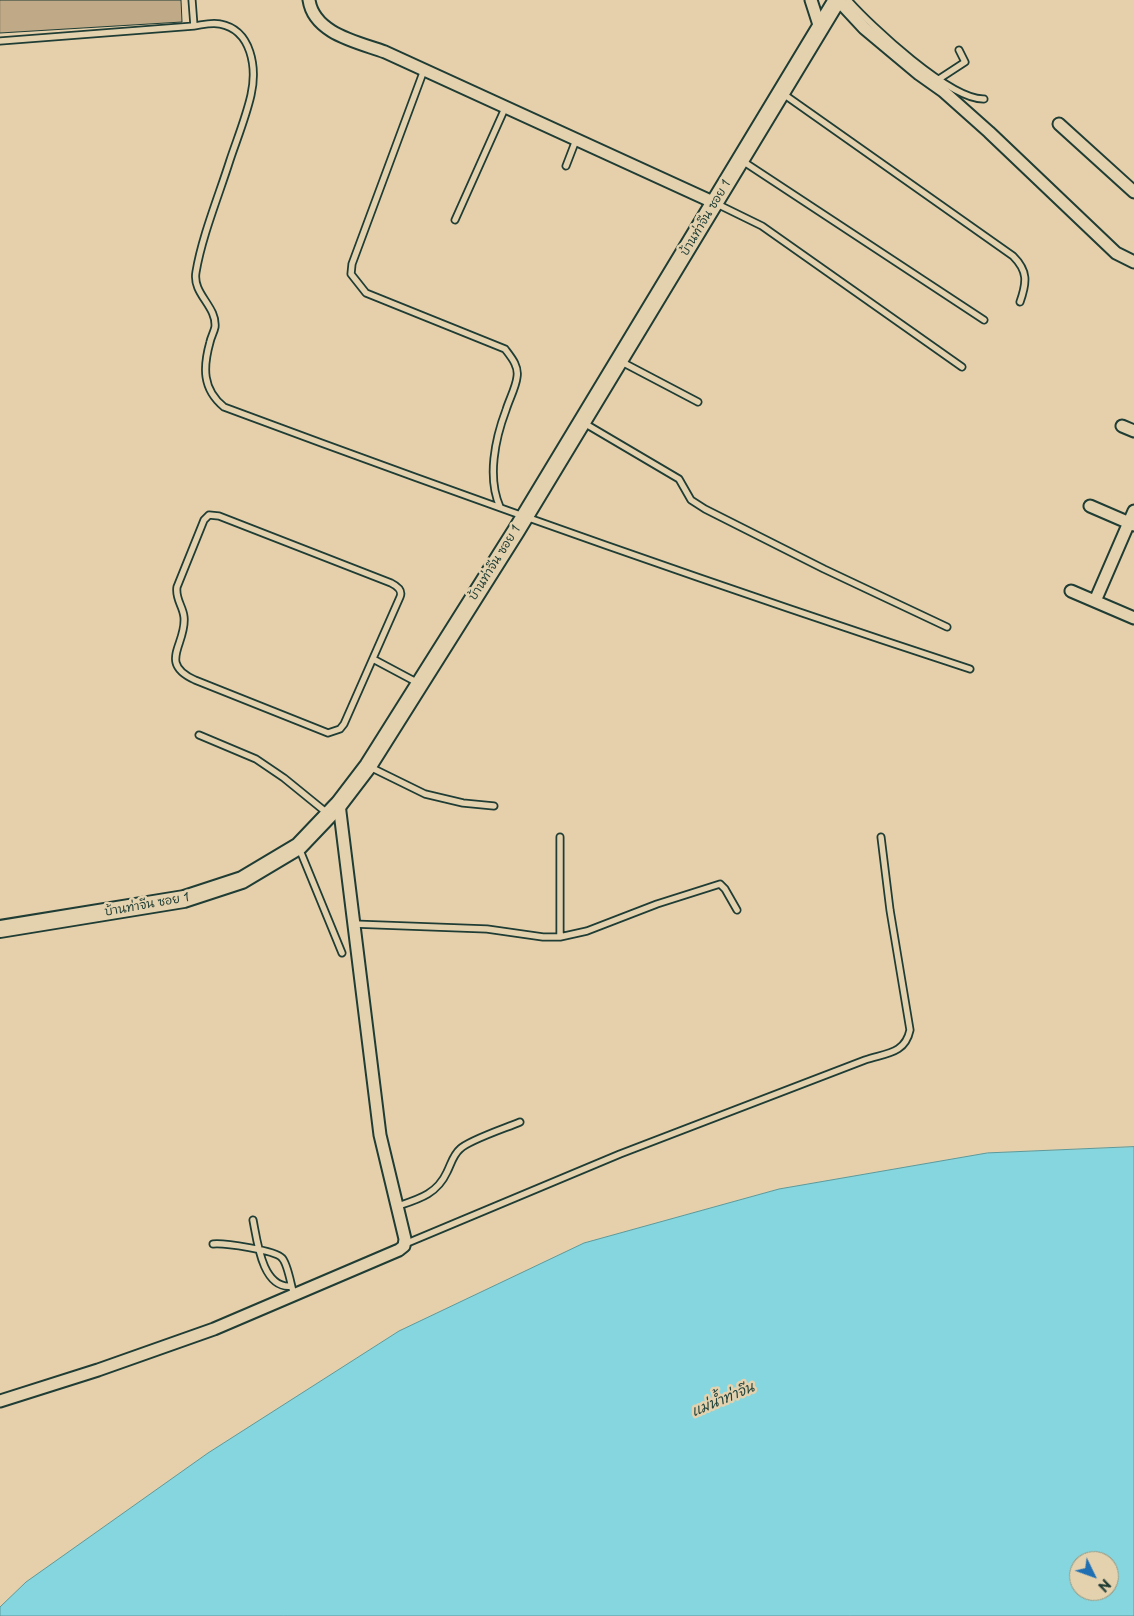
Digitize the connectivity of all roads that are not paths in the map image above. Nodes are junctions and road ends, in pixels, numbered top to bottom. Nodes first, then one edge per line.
1 (192, 0) edge
2 (309, 0) edge
3 (811, 0) edge
4 (840, 1) edge
5 (822, 25) junction
6 (194, 26) junction
7 (0, 40) edge
8 (959, 50) dead end
9 (424, 70) junction
10 (939, 79) junction
11 (782, 93) junction
12 (984, 99) dead end
13 (506, 106) junction
14 (1059, 124) dead end
15 (576, 140) junction
16 (741, 160) junction
17 (566, 166) dead end
18 (1134, 192) edge
19 (715, 203) junction
20 (456, 220) dead end
21 (1134, 262) edge
22 (1020, 302) dead end
23 (984, 320) dead end
24 (620, 361) junction
25 (962, 367) dead end
26 (698, 402) dead end
27 (582, 422) junction
28 (1122, 426) dead end
29 (1134, 431) edge
30 (1090, 506) dead end
31 (500, 507) junction
32 (1134, 511) edge
33 (524, 517) junction
34 (1132, 524) edge
35 (1070, 591) dead end
36 (1095, 601) junction
37 (1134, 618) edge
38 (947, 627) dead end
39 (373, 659) junction
40 (970, 669) dead end
41 (420, 684) junction
42 (200, 735) dead end
43 (368, 766) junction
44 (494, 806) dead end
45 (334, 810) junction
46 (560, 837) dead end
47 (881, 837) dead end
48 (298, 846) junction
49 (737, 910) dead end
50 (353, 924) junction
51 (0, 929) edge
52 (560, 937) junction
53 (342, 953) dead end
54 (520, 1122) dead end
55 (398, 1206) junction
56 (253, 1220) dead end
57 (213, 1244) dead end
58 (405, 1244) junction
59 (259, 1251) junction
60 (293, 1290) junction
61 (0, 1401) edge

1 - 6 lane
2 - 9 street
3 - 5 street
4 - 5 street, บ้านท่าจีน ซอย 1
4 - 10 lane
4 - 21 street
5 - 11 street, บ้านท่าจีน ซอย 1
6 - 7 lane
6 - 31 lane
8 - 10 lane
9 - 13 street
9 - 31 lane
10 - 12 lane
11 - 16 street, บ้านท่าจีน ซอย 1
11 - 22 lane
13 - 15 street
13 - 20 lane
14 - 18 street
15 - 17 lane
15 - 19 street
16 - 19 street, บ้านท่าจีน ซอย 1
16 - 23 lane
19 - 24 street, บ้านท่าจีน ซอย 1
19 - 25 lane
24 - 26 lane
24 - 27 street, บ้านท่าจีน ซอย 1
27 - 33 street, บ้านท่าจีน ซอย 1
27 - 38 lane
28 - 29 street
30 - 34 street
31 - 33 lane
32 - 34 street
33 - 40 lane
33 - 41 street, บ้านท่าจีน ซอย 1
34 - 36 street
35 - 36 street
36 - 37 street
39 - 39 lane
39 - 41 lane
41 - 43 street, บ้านท่าจีน ซอย 1
42 - 45 lane
43 - 44 lane
43 - 45 street, บ้านท่าจีน ซอย 1
45 - 48 street, บ้านท่าจีน ซอย 1
45 - 50 street
46 - 52 lane
47 - 58 lane
48 - 51 street, บ้านท่าจีน ซอย 1
48 - 53 lane
49 - 52 lane
50 - 52 lane
50 - 55 street
54 - 55 lane
55 - 58 street
56 - 59 lane
57 - 59 lane
58 - 60 street
59 - 60 lane
59 - 60 lane
60 - 61 street

